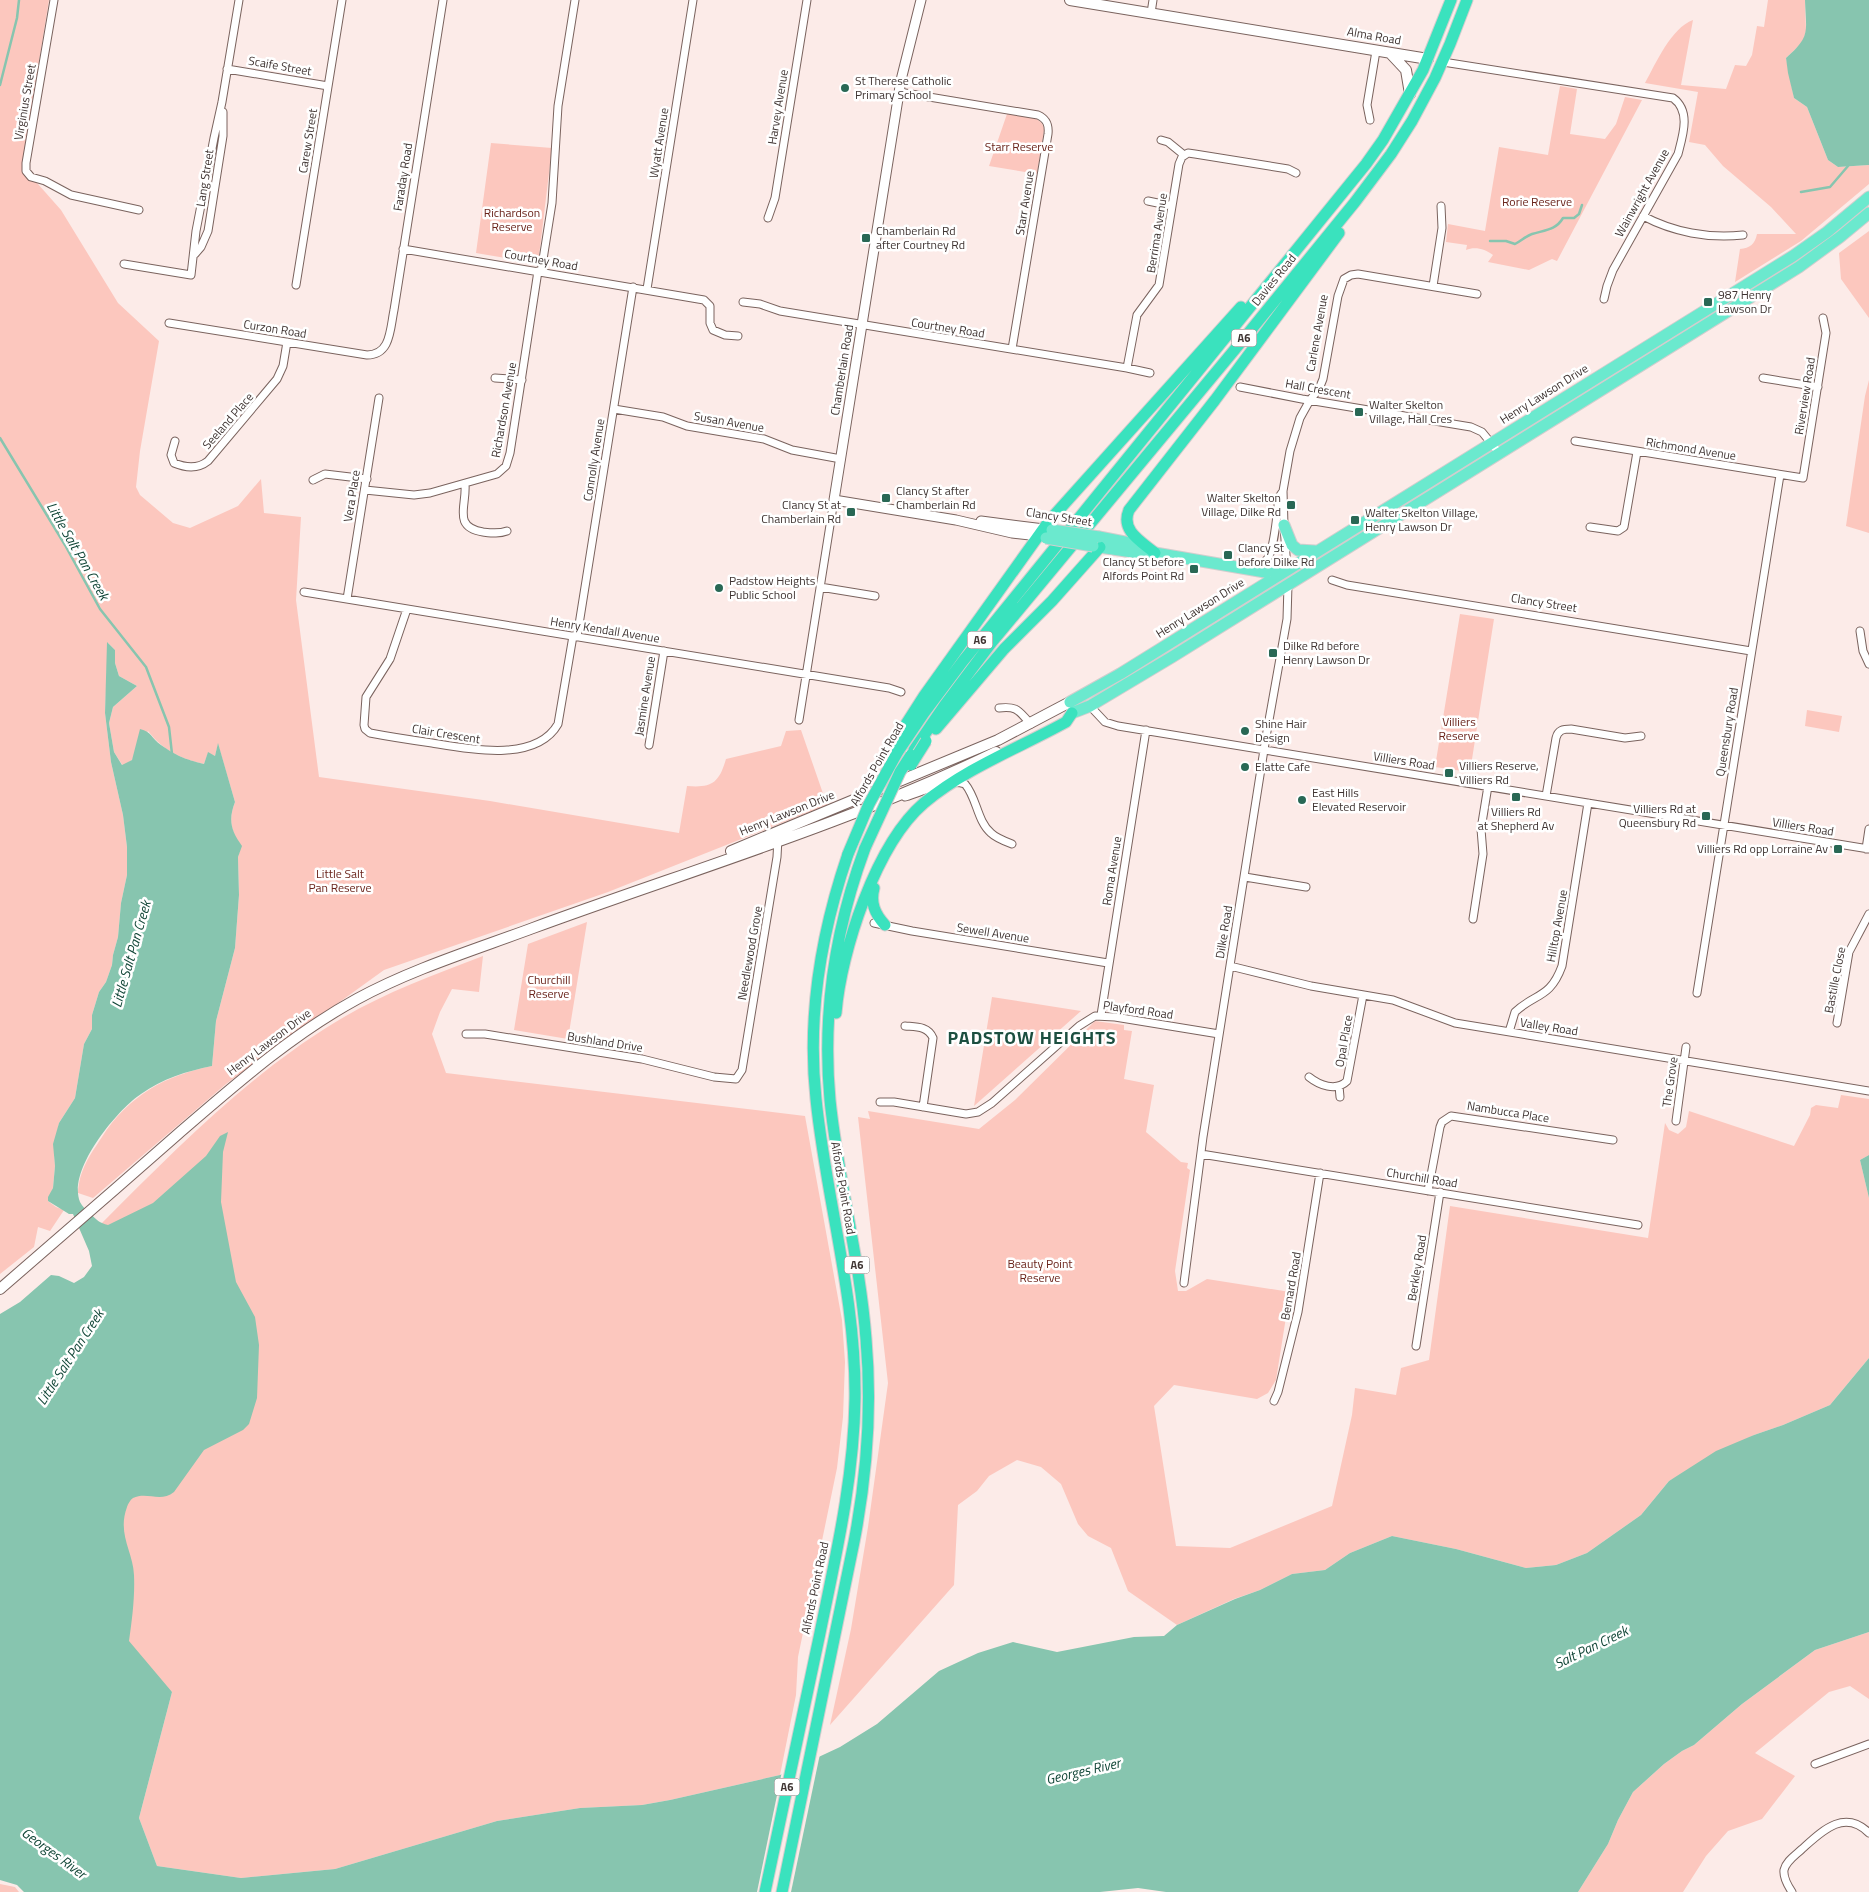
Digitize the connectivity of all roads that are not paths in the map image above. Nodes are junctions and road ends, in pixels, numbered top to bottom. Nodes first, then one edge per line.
1 (54, 0) edge
2 (238, 0) edge
3 (342, 0) edge
4 (443, 0) edge
5 (575, 0) edge
6 (693, 0) edge
7 (807, 0) edge
8 (914, 0) edge
9 (920, 0) edge
10 (1070, 0) edge
11 (1153, 0) edge
12 (1451, 0) edge
13 (1467, 0) edge
14 (1151, 13) junction
15 (914, 24) junction
16 (1376, 50) junction
17 (1390, 53) junction
18 (1428, 60) junction
19 (1443, 62) junction
20 (228, 69) junction
21 (328, 86) junction
22 (899, 92) junction
23 (1410, 94) junction
24 (1673, 98) joint
25 (222, 102) junction
26 (1370, 120) dead end
27 (1161, 140) dead end
28 (1184, 154) junction
29 (1391, 154) junction
30 (1296, 173) dead end
31 (1869, 197) edge
32 (1148, 201) dead end
33 (1172, 206) junction
34 (1441, 206) dead end
35 (139, 210) dead end
36 (1869, 213) edge
37 (1644, 216) junction
38 (768, 218) dead end
39 (1743, 235) dead end
40 (1307, 237) junction
41 (403, 249) junction
42 (195, 254) junction
43 (124, 264) dead end
44 (540, 272) junction
45 (296, 285) dead end
46 (1433, 286) junction
47 (633, 287) junction
48 (647, 290) junction
49 (1477, 294) dead end
50 (1604, 300) dead end
51 (743, 302) dead end
52 (1823, 318) dead end
53 (169, 323) dead end
54 (862, 325) junction
55 (738, 336) dead end
56 (287, 342) junction
57 (1012, 350) junction
58 (378, 354) joint
59 (1127, 368) junction
60 (1150, 373) dead end
61 (495, 378) dead end
62 (1763, 378) dead end
63 (522, 380) junction
64 (1240, 387) dead end
65 (1818, 387) junction
66 (379, 398) dead end
67 (1310, 400) junction
68 (614, 409) junction
69 (175, 440) dead end
70 (1575, 441) dead end
71 (1492, 443) junction
72 (1637, 452) junction
73 (1500, 454) junction
74 (841, 459) junction
75 (1780, 475) junction
76 (1803, 478) joint
77 (366, 479) junction
78 (313, 480) dead end
79 (465, 484) junction
80 (365, 490) junction
81 (1284, 491) junction
82 (834, 500) junction
83 (1284, 525) junction
84 (1590, 527) dead end
85 (508, 531) dead end
86 (1045, 533) junction
87 (1098, 543) junction
88 (1054, 548) joint
89 (1317, 551) junction
90 (1065, 553) joint
91 (1156, 553) junction
92 (1233, 567) junction
93 (1248, 569) junction
94 (1287, 570) junction
95 (1332, 580) dead end
96 (1288, 585) junction
97 (820, 587) junction
98 (304, 592) dead end
99 (1251, 592) junction
100 (875, 596) dead end
101 (347, 599) junction
102 (407, 608) junction
103 (1860, 631) dead end
104 (575, 637) junction
105 (664, 651) junction
106 (1752, 651) junction
107 (1869, 664) edge
108 (806, 674) junction
109 (901, 692) dead end
110 (1090, 706) junction
111 (999, 708) dead end
112 (1071, 708) junction
113 (799, 720) dead end
114 (1031, 724) junction
115 (1146, 730) junction
116 (1641, 736) dead end
117 (924, 740) junction
118 (649, 745) dead end
119 (1265, 750) junction
120 (956, 782) junction
121 (1488, 786) junction
122 (1546, 796) junction
123 (878, 802) junction
124 (1588, 803) junction
125 (1724, 825) junction
126 (1869, 830) edge
127 (777, 837) junction
128 (1012, 844) dead end
129 (1868, 849) edge
130 (844, 856) junction
131 (882, 862) junction
132 (1245, 877) junction
133 (1306, 887) dead end
134 (1869, 914) edge
135 (1473, 919) dead end
136 (879, 924) joint
137 (1108, 963) junction
138 (1230, 966) junction
139 (1697, 993) dead end
140 (1363, 995) junction
141 (1101, 1015) junction
142 (1837, 1023) dead end
143 (905, 1026) dead end
144 (941, 1032) dead end
145 (1509, 1032) junction
146 (466, 1034) dead end
147 (1220, 1034) junction
148 (932, 1035) junction
149 (1686, 1047) dead end
150 (1684, 1061) junction
151 (1309, 1076) dead end
152 (739, 1078) joint
153 (1339, 1086) junction
154 (1869, 1091) edge
155 (1340, 1097) dead end
156 (830, 1101) junction
157 (880, 1102) dead end
158 (923, 1107) junction
159 (1676, 1121) dead end
160 (1612, 1140) dead end
161 (1202, 1154) junction
162 (1320, 1173) junction
163 (1428, 1191) junction
164 (1440, 1192) junction
165 (1638, 1225) dead end
166 (1184, 1283) dead end
167 (0, 1290) edge
168 (1416, 1346) dead end
169 (1274, 1401) dead end
170 (1869, 1744) edge
171 (1815, 1764) dead end
172 (1869, 1834) edge
173 (765, 1892) edge
174 (782, 1892) edge
175 (1792, 1892) edge

1 - 35 street, Virginius Street
2 - 20 street, Lang Street
3 - 21 street, Carew Street
4 - 41 street, Faraday Road
5 - 44 street, Richardson Avenue
6 - 48 street, Wyatt Avenue
7 - 38 street, Harvey Avenue
8 - 15 street, Chamberlain Road
9 - 15 street, Chamberlain Road
10 - 14 main road, Alma Road
11 - 14 street
12 - 18 highway, Davies Road / A6
13 - 19 highway, Davies Road / A6
14 - 16 main road, Alma Road
15 - 22 street, Chamberlain Road
16 - 17 main road, Alma Road
16 - 26 street
17 - 18 main road, Alma Road
17 - 23 main road
18 - 19 highway, Alma Road
18 - 23 highway, Davies Road / A6
19 - 24 street, Alma Road
19 - 29 highway, Davies Road / A6
20 - 21 street, Scaife Street
20 - 25 street, Lang Street
21 - 45 street, Carew Street
22 - 54 street, Chamberlain Road
22 - 57 street, Starr Avenue
23 - 40 highway, Davies Road / A6
24 - 37 street, Wainwright Avenue
25 - 42 street, Lang Street
25 - 42 street, Lang Street
27 - 28 street
28 - 30 street
28 - 33 street, Berrima Avenue
29 - 90 highway, Davies Road / A6
29 - 91 highway
31 - 71 main road, Henry Lawson Drive
32 - 33 street
33 - 59 street, Berrima Avenue
34 - 46 street
36 - 73 main road, Henry Lawson Drive
37 - 39 street
37 - 50 street, Wainwright Avenue
40 - 86 highway, A6
40 - 88 highway, Davies Road / A6
41 - 44 street, Courtney Road
41 - 58 street, Faraday Road
42 - 43 street, Lang Street
44 - 47 street, Courtney Road
44 - 63 street, Richardson Avenue
46 - 49 street, Carlene Avenue
46 - 67 street, Carlene Avenue
47 - 48 street, Courtney Road
47 - 68 street, Connolly Avenue
48 - 55 street, Courtney Road
51 - 54 street, Courtney Road
52 - 65 street, Riverview Road
53 - 56 street, Curzon Road
54 - 57 street, Courtney Road
54 - 74 street, Chamberlain Road
56 - 58 street, Curzon Road
56 - 69 street, Seeland Place
57 - 59 street, Courtney Road
59 - 60 street, Courtney Road
61 - 63 street
62 - 65 street
63 - 79 street, Richardson Avenue
64 - 67 street, Hall Crescent
65 - 76 street, Riverview Road
66 - 77 street, Vera Place
67 - 71 street, Hall Crescent
67 - 81 street, Carlene Avenue
68 - 74 street, Susan Avenue
68 - 104 street, Connolly Avenue
70 - 72 street, Richmond Avenue
71 - 73 street, Hall Crescent
71 - 89 main road, Henry Lawson Drive
72 - 75 street, Richmond Avenue
72 - 84 street
73 - 96 main road, Henry Lawson Drive
74 - 82 street, Chamberlain Road
75 - 76 street, Richmond Avenue
75 - 106 street, Queensbury Road
77 - 78 street
77 - 80 street, Vera Place
79 - 80 street, Richardson Avenue
79 - 85 street
80 - 101 street, Vera Place
81 - 83 street, Carlene Avenue
81 - 93 street, Carlene Avenue
82 - 86 street, Clancy Street
82 - 97 street, Chamberlain Road
83 - 89 main road
83 - 94 street, Carlene Avenue
86 - 87 main road, Clancy Street, bridge
86 - 130 highway
87 - 91 main road, Clancy Street
87 - 117 highway
88 - 130 highway, Alfords Point Road / A6, bridge
89 - 94 main road, Henry Lawson Drive
90 - 117 highway, Alfords Point Road / A6
91 - 92 main road, Clancy Street
92 - 93 main road, Clancy Street
92 - 99 main road
93 - 94 main road, Clancy Street
94 - 96 main road, Carlene Avenue
94 - 99 main road, Henry Lawson Drive
95 - 106 street, Clancy Street
96 - 110 main road, Henry Lawson Drive
96 - 119 street, Dilke Road
97 - 100 street
97 - 108 street, Chamberlain Road
98 - 101 street, Henry Kendall Avenue
99 - 112 main road, Henry Lawson Drive
101 - 102 street, Henry Kendall Avenue
102 - 104 street, Henry Kendall Avenue
102 - 104 street, Clair Crescent
103 - 107 street
104 - 105 street, Henry Kendall Avenue
105 - 108 street, Henry Kendall Avenue
105 - 118 street, Jasmine Avenue
106 - 125 street, Queensbury Road
108 - 109 street, Henry Kendall Avenue
108 - 113 street, Chamberlain Road
110 - 112 main road, Henry Lawson Drive
110 - 115 street, Villiers Road
111 - 114 street
112 - 114 main road, Henry Lawson Drive
112 - 120 highway, A6
112 - 123 main road, Henry Lawson Drive
114 - 127 main road, Henry Lawson Drive
115 - 119 street, Villiers Road
115 - 137 street, Roma Avenue
116 - 122 street
117 - 156 highway, Alfords Point Road / A6, bridge
119 - 121 street, Villiers Road
119 - 132 street, Dilke Road
120 - 123 street
120 - 128 street
120 - 131 highway, A6
121 - 122 street, Villiers Road
121 - 135 street
122 - 124 street, Villiers Road
123 - 127 main road, Henry Lawson Drive
124 - 125 street, Villiers Road
124 - 145 street, Hilltop Avenue
125 - 129 street, Villiers Road
125 - 139 street, Queensbury Road
126 - 129 street
127 - 152 street, Needlewood Grove
127 - 167 main road, Henry Lawson Drive
130 - 173 highway, Alfords Point Road / A6
131 - 136 highway
131 - 156 highway, A6
132 - 133 street
132 - 138 street, Dilke Road
134 - 142 street, Bastille Close
136 - 137 street, Sewell Avenue
137 - 141 street, Roma Avenue
138 - 140 street, Valley Road
138 - 147 street, Dilke Road
140 - 145 street, Valley Road
140 - 153 street, Opal Place
141 - 147 street, Playford Road
141 - 158 street, Playford Road
143 - 148 street
144 - 148 street
145 - 150 street, Valley Road
146 - 152 street, Bushland Drive
147 - 161 street, Dilke Road
148 - 158 street
149 - 150 street, The Grove
150 - 154 street, Valley Road
150 - 159 street, The Grove
151 - 153 street
153 - 155 street
156 - 174 highway, Alfords Point Road / A6
157 - 158 street, Playford Road
160 - 163 street, Nambucca Place
161 - 162 street, Churchill Road
161 - 166 street, Dilke Road
162 - 163 street, Churchill Road
162 - 169 street, Bernard Road
163 - 164 street, Churchill Road
164 - 165 street, Churchill Road
164 - 168 street, Berkley Road
170 - 171 street
172 - 175 street

